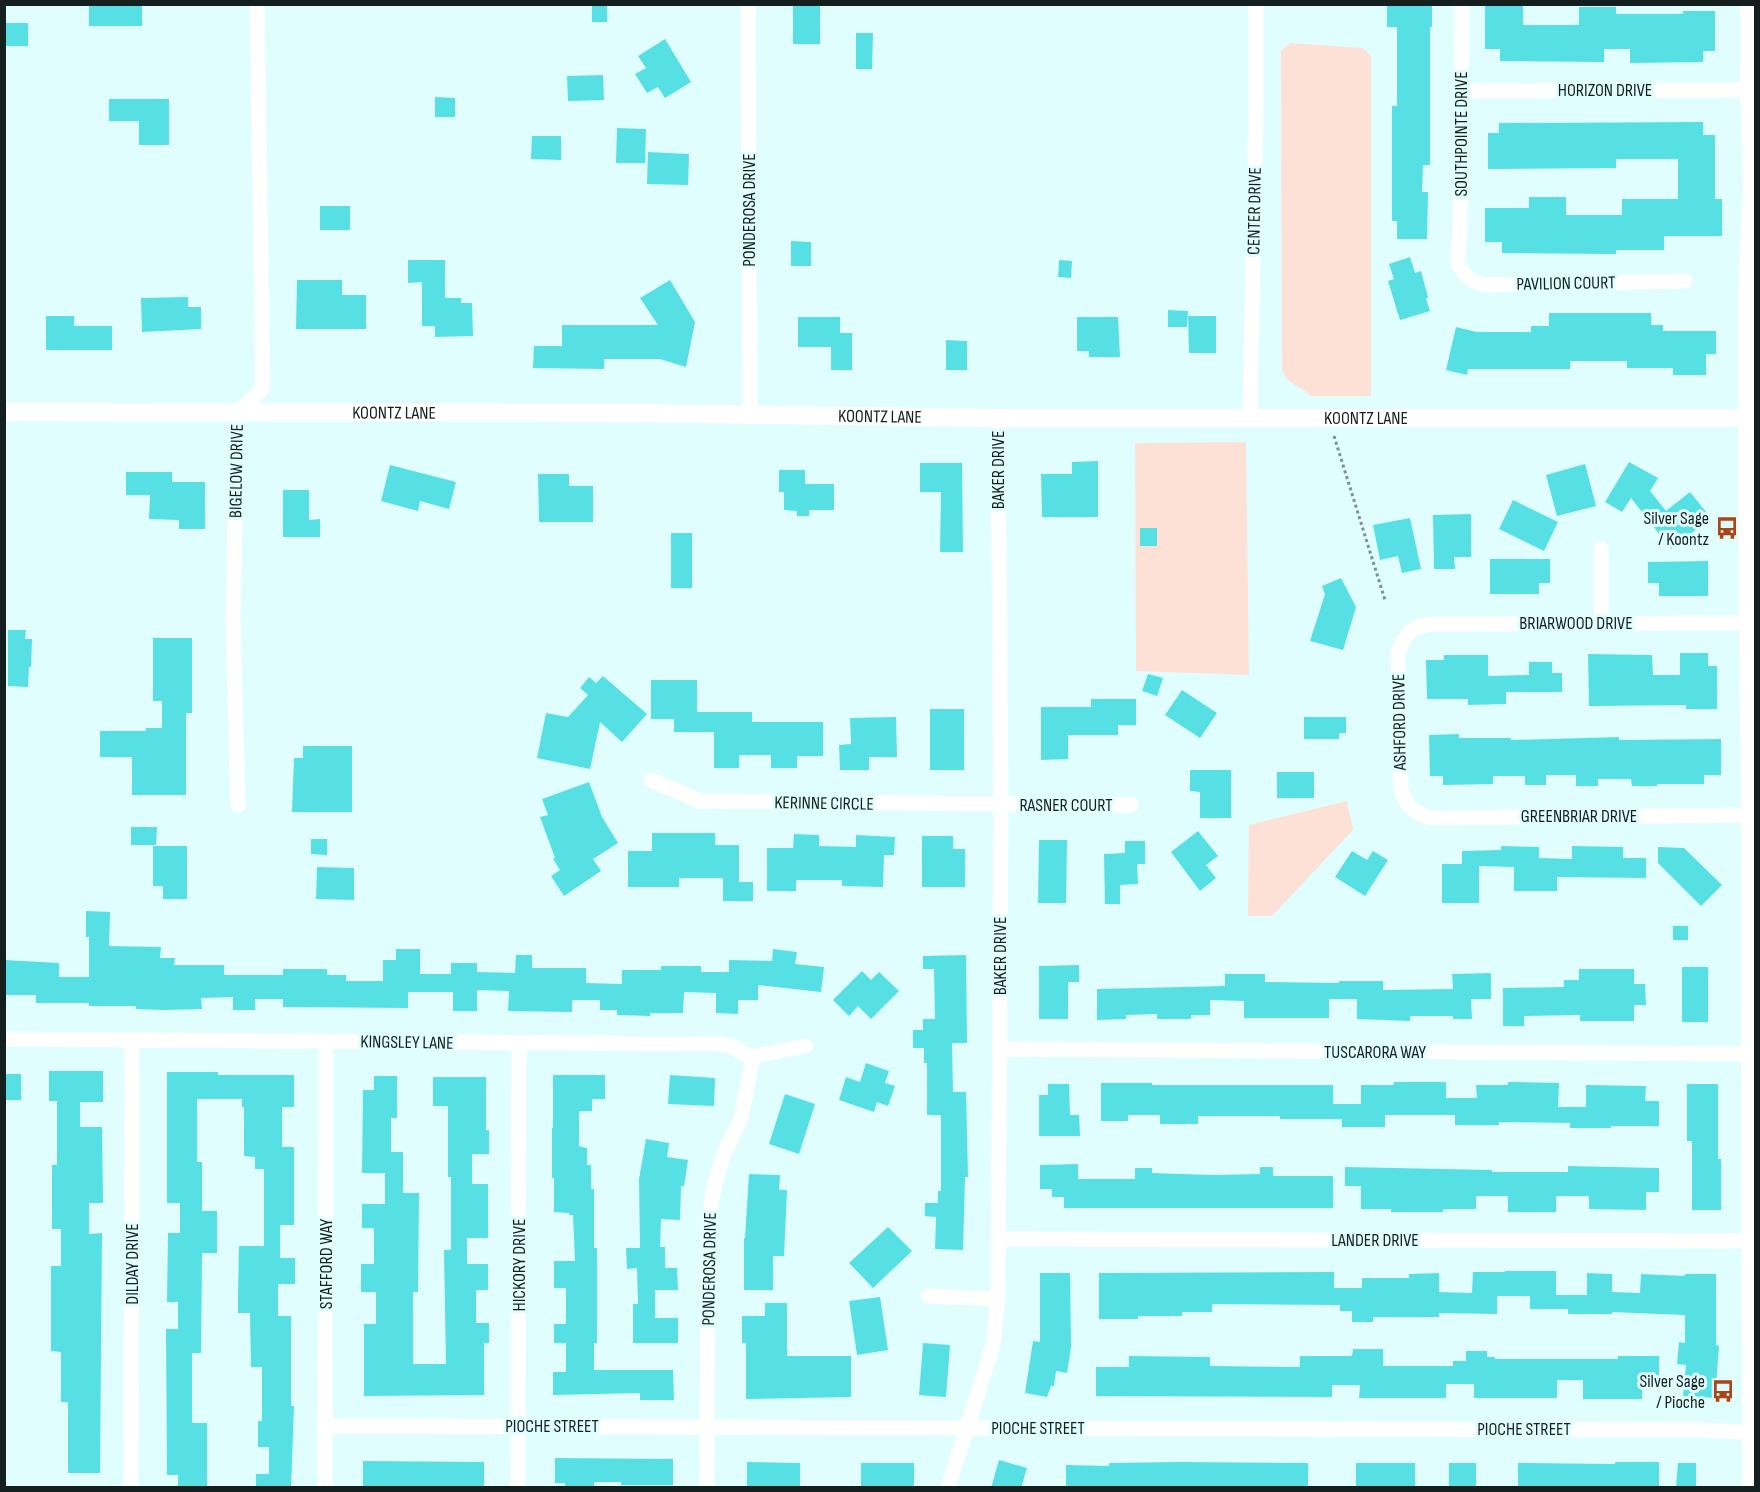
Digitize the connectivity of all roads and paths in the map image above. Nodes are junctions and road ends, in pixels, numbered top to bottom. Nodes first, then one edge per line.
1 (257, 4) edge
2 (748, 4) edge
3 (1256, 4) edge
4 (1462, 4) edge
5 (1749, 4) edge
6 (1749, 90) junction
7 (1462, 91) junction
8 (1457, 264) joint
9 (1685, 280) dead end
10 (4, 412) edge
11 (237, 413) junction
12 (750, 416) junction
13 (1250, 417) junction
14 (998, 418) junction
15 (1752, 418) edge
16 (1334, 436) dead end
17 (1601, 549) dead end
18 (1385, 600) dead end
19 (1601, 623) junction
20 (1748, 623) junction
21 (1406, 635) joint
22 (651, 780) dead end
23 (238, 805) dead end
24 (1001, 805) junction
25 (1131, 805) dead end
26 (1411, 808) joint
27 (1750, 815) junction
28 (4, 1039) edge
29 (132, 1040) junction
30 (326, 1041) junction
31 (519, 1043) junction
32 (1752, 1044) edge
33 (805, 1046) dead end
34 (1000, 1049) junction
35 (750, 1057) junction
36 (1000, 1239) junction
37 (1753, 1241) edge
38 (927, 1296) dead end
39 (998, 1299) junction
40 (324, 1426) junction
41 (518, 1426) junction
42 (708, 1427) junction
43 (969, 1428) junction
44 (1754, 1433) edge
45 (131, 1488) edge
46 (325, 1488) edge
47 (518, 1488) edge
48 (707, 1488) edge
49 (948, 1488) edge
50 (1751, 1488) edge

1 - 11 street, BIGELOW DRIVE
2 - 12 street, PONDEROSA DRIVE
3 - 13 street, CENTER DRIVE
4 - 7 street, SOUTHPOINTE DRIVE
5 - 6 street
6 - 7 street, HORIZON DRIVE
6 - 15 street
7 - 8 street, SOUTHPOINTE DRIVE
8 - 9 street, PAVILION COURT
10 - 11 street, KOONTZ LANE
11 - 12 street, KOONTZ LANE
11 - 23 street, BIGELOW DRIVE
12 - 14 street, KOONTZ LANE
13 - 14 street, KOONTZ LANE
13 - 15 street, KOONTZ LANE
14 - 24 street, BAKER DRIVE
15 - 20 street
16 - 18 path
17 - 19 street
19 - 20 street, BRIARWOOD DRIVE
19 - 21 street, BRIARWOOD DRIVE
20 - 27 street
21 - 26 street, ASHFORD DRIVE
22 - 24 street, KERINNE CIRCLE
24 - 25 street, RASNER COURT
24 - 34 street, BAKER DRIVE
26 - 27 street, GREENBRIAR DRIVE
27 - 32 street
28 - 29 street, KINGSLEY LANE
29 - 30 street, KINGSLEY LANE
29 - 45 street, DILDAY DRIVE
30 - 31 street, KINGSLEY LANE
30 - 40 street, STAFFORD WAY
31 - 35 street, KINGSLEY LANE
31 - 41 street, HICKORY DRIVE
32 - 34 street, TUSCARORA WAY
32 - 37 street
33 - 35 street
34 - 36 street, BAKER DRIVE
35 - 42 street, PONDEROSA DRIVE
36 - 37 street, LANDER DRIVE
36 - 39 street, BAKER DRIVE
37 - 44 street
38 - 39 street
39 - 43 street, BAKER DRIVE
40 - 41 street, PIOCHE STREET
40 - 46 street, STAFFORD WAY
41 - 42 street, PIOCHE STREET
41 - 47 street, HICKORY DRIVE
42 - 43 street, PIOCHE STREET
42 - 48 street, PONDEROSA DRIVE
43 - 44 street, PIOCHE STREET
43 - 49 street, BAKER DRIVE
44 - 50 street

